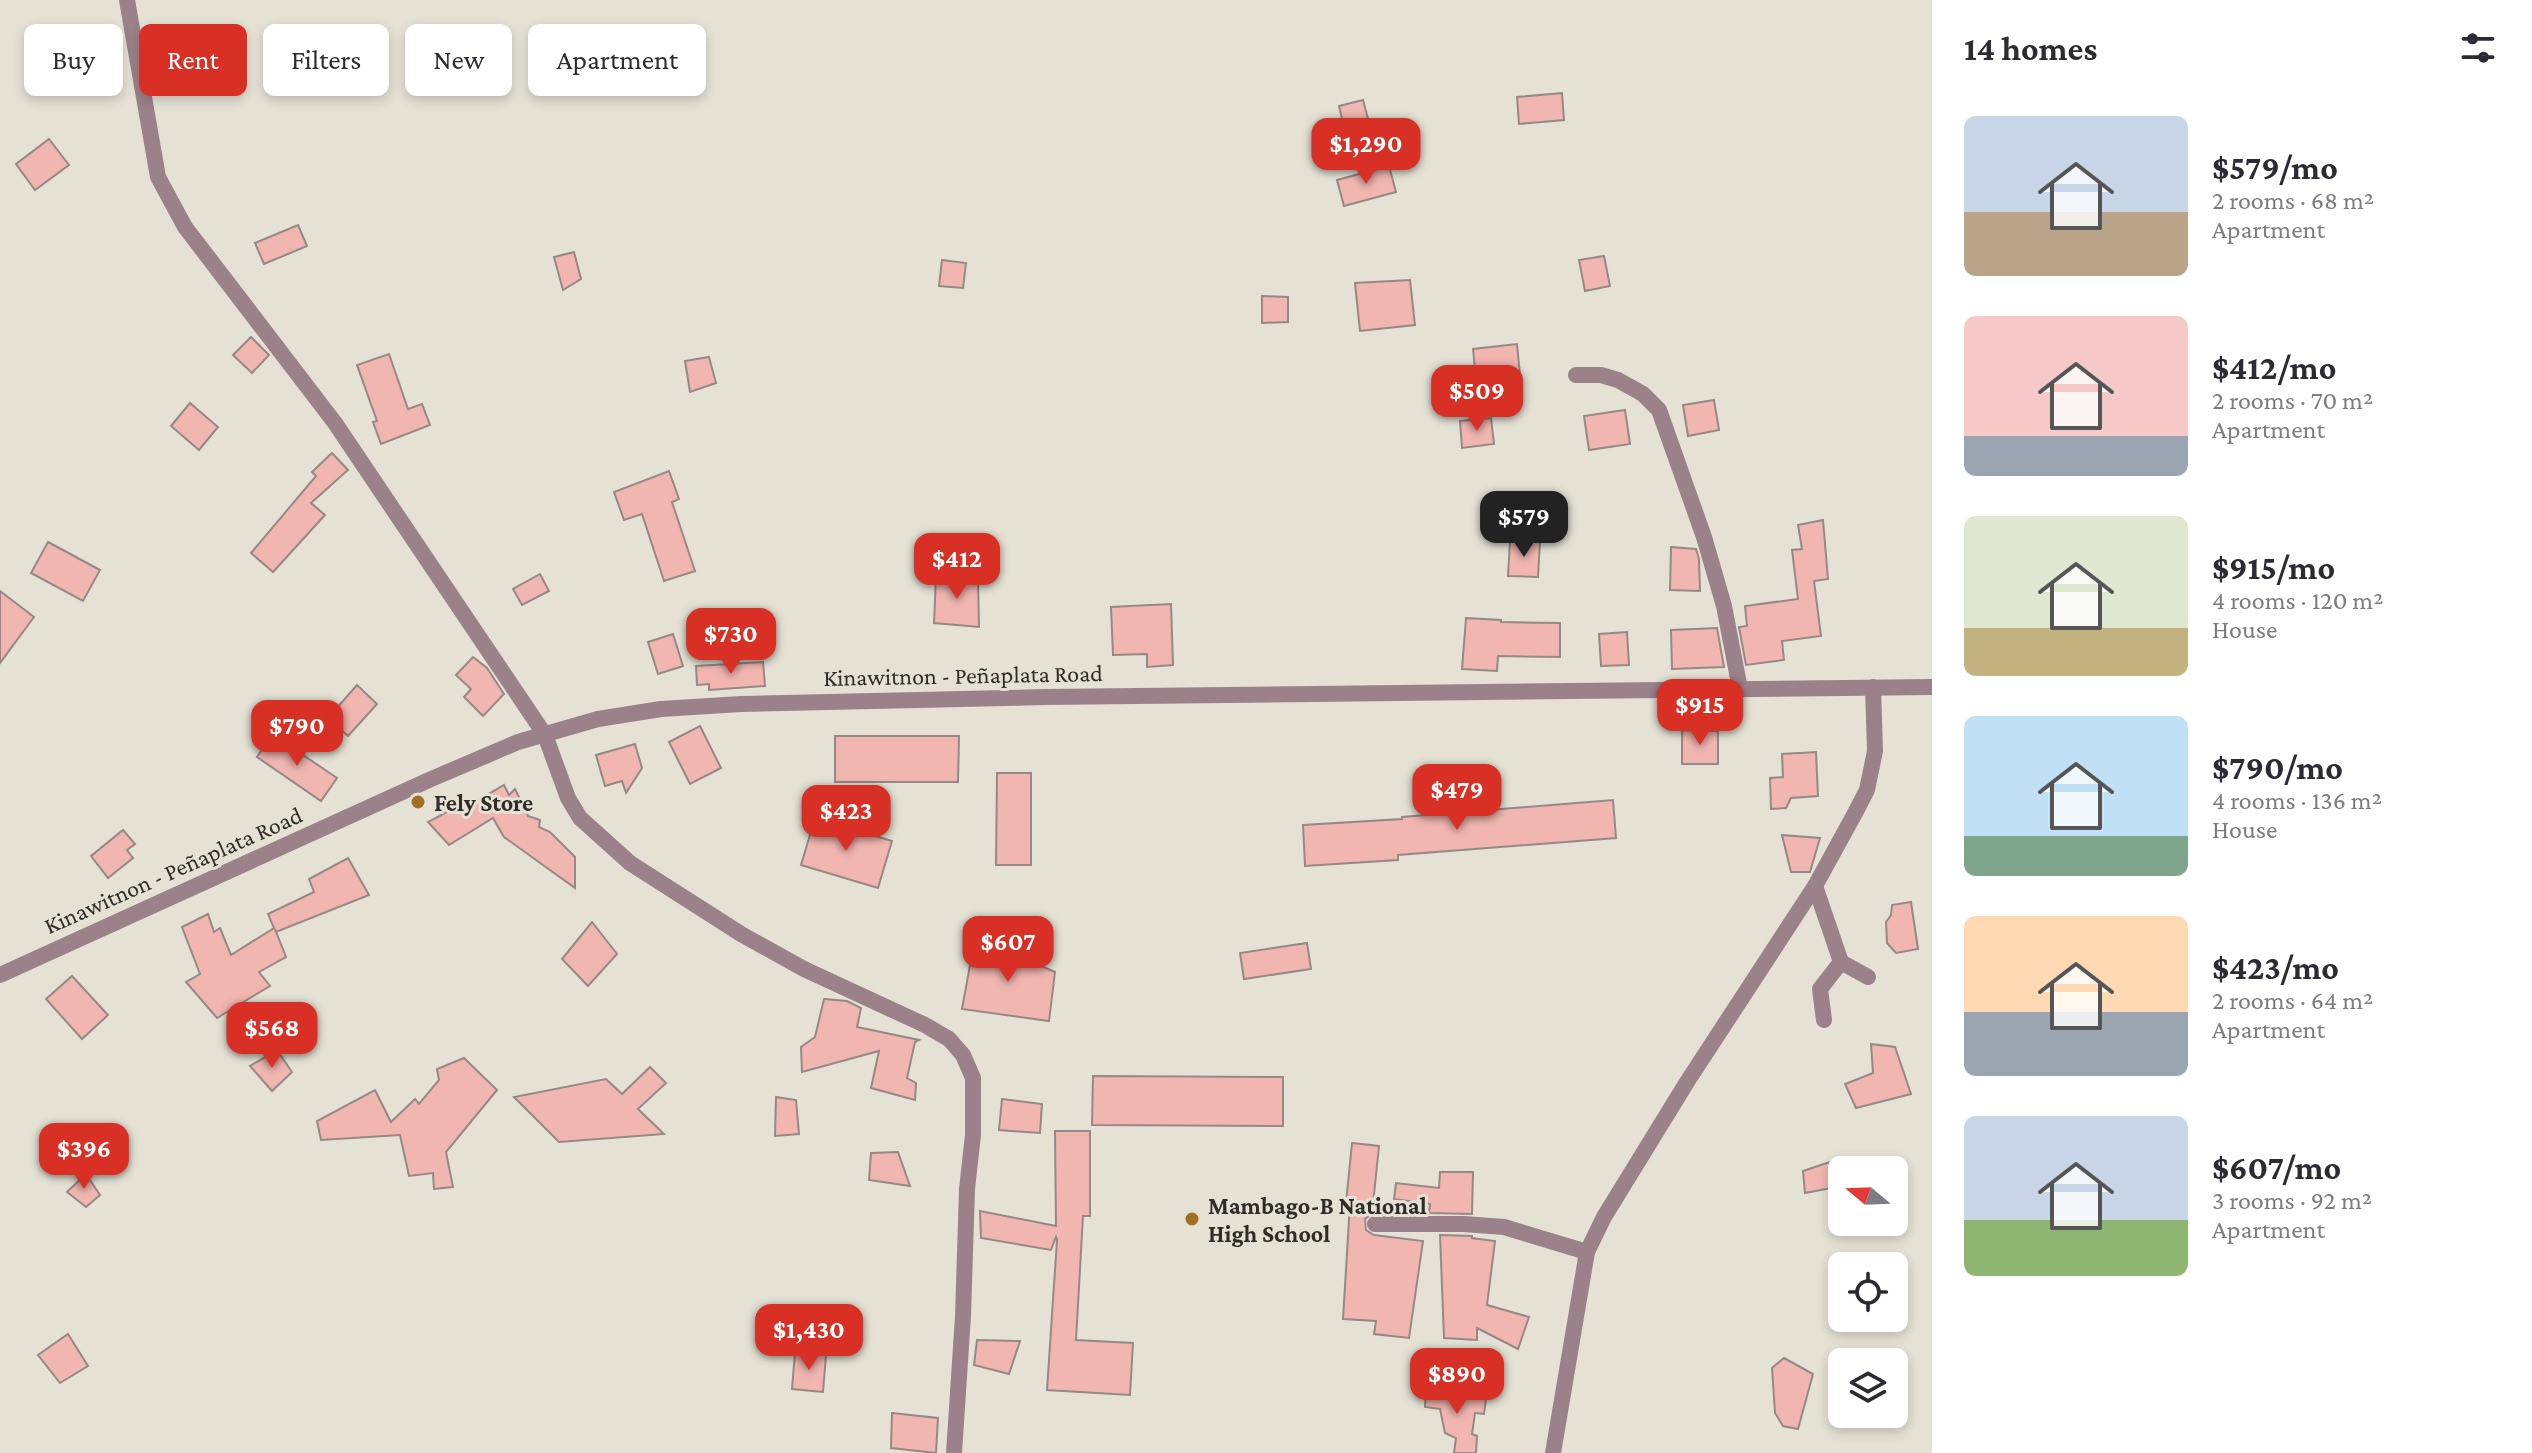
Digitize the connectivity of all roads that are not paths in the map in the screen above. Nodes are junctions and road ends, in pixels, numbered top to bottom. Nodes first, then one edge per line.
1 (127, 0) edge
2 (1576, 375) dead end
3 (1873, 687) junction
4 (1932, 687) edge
5 (1740, 689) junction
6 (545, 735) junction
7 (1815, 886) junction
8 (1841, 962) junction
9 (0, 975) edge
10 (1868, 977) dead end
11 (1824, 1020) dead end
12 (1375, 1224) dead end
13 (1587, 1252) junction
14 (954, 1453) edge
15 (1553, 1453) edge

1 - 6 street
2 - 5 street
3 - 4 street, Kinawitnon - Peñaplata Road
3 - 5 street, Kinawitnon - Peñaplata Road
3 - 7 street
5 - 6 street, Kinawitnon - Peñaplata Road
6 - 9 street, Kinawitnon - Peñaplata Road
6 - 14 street
7 - 8 street
7 - 13 street
8 - 10 street
8 - 11 street
12 - 13 street
13 - 15 street

